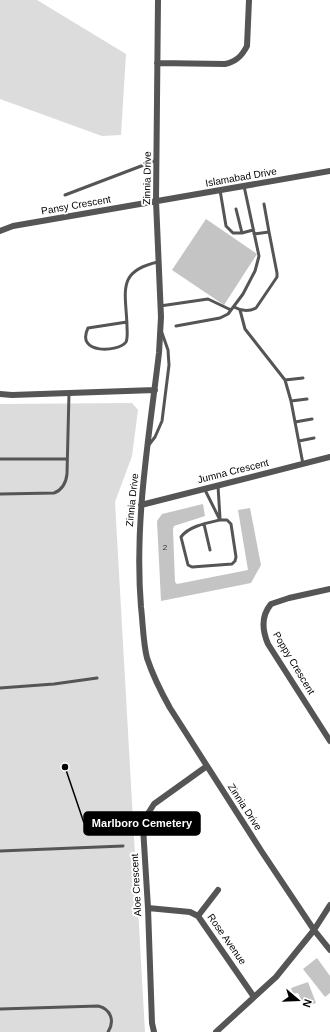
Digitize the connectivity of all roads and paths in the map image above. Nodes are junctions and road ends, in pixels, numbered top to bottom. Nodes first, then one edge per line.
1 (158, 0) edge
2 (249, 0) edge
3 (157, 64) junction
4 (157, 160) junction
5 (330, 171) edge
6 (244, 186) junction
7 (220, 190) junction
8 (66, 195) dead end
9 (156, 201) junction
10 (264, 204) dead end
11 (236, 209) dead end
12 (0, 230) edge
13 (242, 232) junction
14 (253, 232) junction
15 (269, 232) junction
16 (158, 262) junction
17 (160, 306) junction
18 (232, 308) junction
19 (240, 310) junction
20 (127, 322) junction
21 (176, 326) dead end
22 (160, 329) junction
23 (303, 378) dead end
24 (285, 380) junction
25 (155, 390) junction
26 (69, 393) junction
27 (0, 394) edge
28 (307, 399) dead end
29 (291, 401) junction
30 (312, 419) dead end
31 (295, 422) junction
32 (314, 438) dead end
33 (299, 442) junction
34 (148, 447) junction
35 (330, 457) edge
36 (0, 459) edge
37 (67, 459) junction
38 (303, 464) junction
39 (218, 485) junction
40 (204, 489) junction
41 (0, 494) edge
42 (141, 505) junction
43 (220, 520) junction
44 (204, 524) junction
45 (210, 550) dead end
46 (330, 589) edge
47 (97, 678) dead end
48 (0, 688) edge
49 (330, 741) edge
50 (207, 766) junction
51 (123, 846) dead end
52 (0, 851) edge
53 (218, 890) dead end
54 (330, 905) edge
55 (148, 908) junction
56 (198, 916) junction
57 (314, 930) junction
58 (330, 950) edge
59 (254, 997) junction
60 (0, 1009) edge
61 (108, 1032) edge
62 (154, 1032) edge
63 (216, 1032) edge

1 - 3 street, Zinnia Drive
2 - 3 street
3 - 4 street, Zinnia Drive
4 - 8 lane
4 - 9 street, Zinnia Drive
5 - 6 street, Islamabad Drive
6 - 7 street, Islamabad Drive
6 - 14 lane
7 - 9 street, Islamabad Drive
7 - 13 lane
9 - 12 street, Pansy Crescent
9 - 16 street, Zinnia Drive
10 - 15 lane
11 - 13 lane
13 - 14 lane
14 - 15 lane
14 - 18 lane
15 - 19 lane
16 - 17 street, Zinnia Drive
16 - 20 lane
17 - 18 lane
17 - 22 street, Zinnia Drive
18 - 19 lane
18 - 21 lane
19 - 24 lane
20 - 20 lane
22 - 25 street, Zinnia Drive
22 - 34 lane
23 - 24 lane
24 - 29 lane
25 - 26 street
25 - 34 street, Zinnia Drive
26 - 27 street
26 - 37 lane
28 - 29 lane
29 - 31 lane
30 - 31 lane
31 - 33 lane
32 - 33 lane
33 - 38 lane
34 - 42 street, Zinnia Drive
35 - 38 street, Jumna Crescent
36 - 37 lane
37 - 41 lane
38 - 39 street, Jumna Crescent
39 - 40 street, Jumna Crescent
39 - 43 lane
40 - 42 street, Jumna Crescent
40 - 43 lane
42 - 50 street, Zinnia Drive
43 - 44 lane
43 - 44 lane
44 - 45 lane
46 - 49 street, Poppy Crescent
47 - 48 lane
50 - 55 street, Aloe Crescent
50 - 57 street, Zinnia Drive
51 - 52 lane
53 - 56 street
54 - 57 street
55 - 56 street, Rose Avenue
55 - 62 street, Aloe Crescent
56 - 59 street, Rose Avenue
57 - 58 street, Zinnia Drive
57 - 59 street
59 - 63 street
60 - 61 lane

